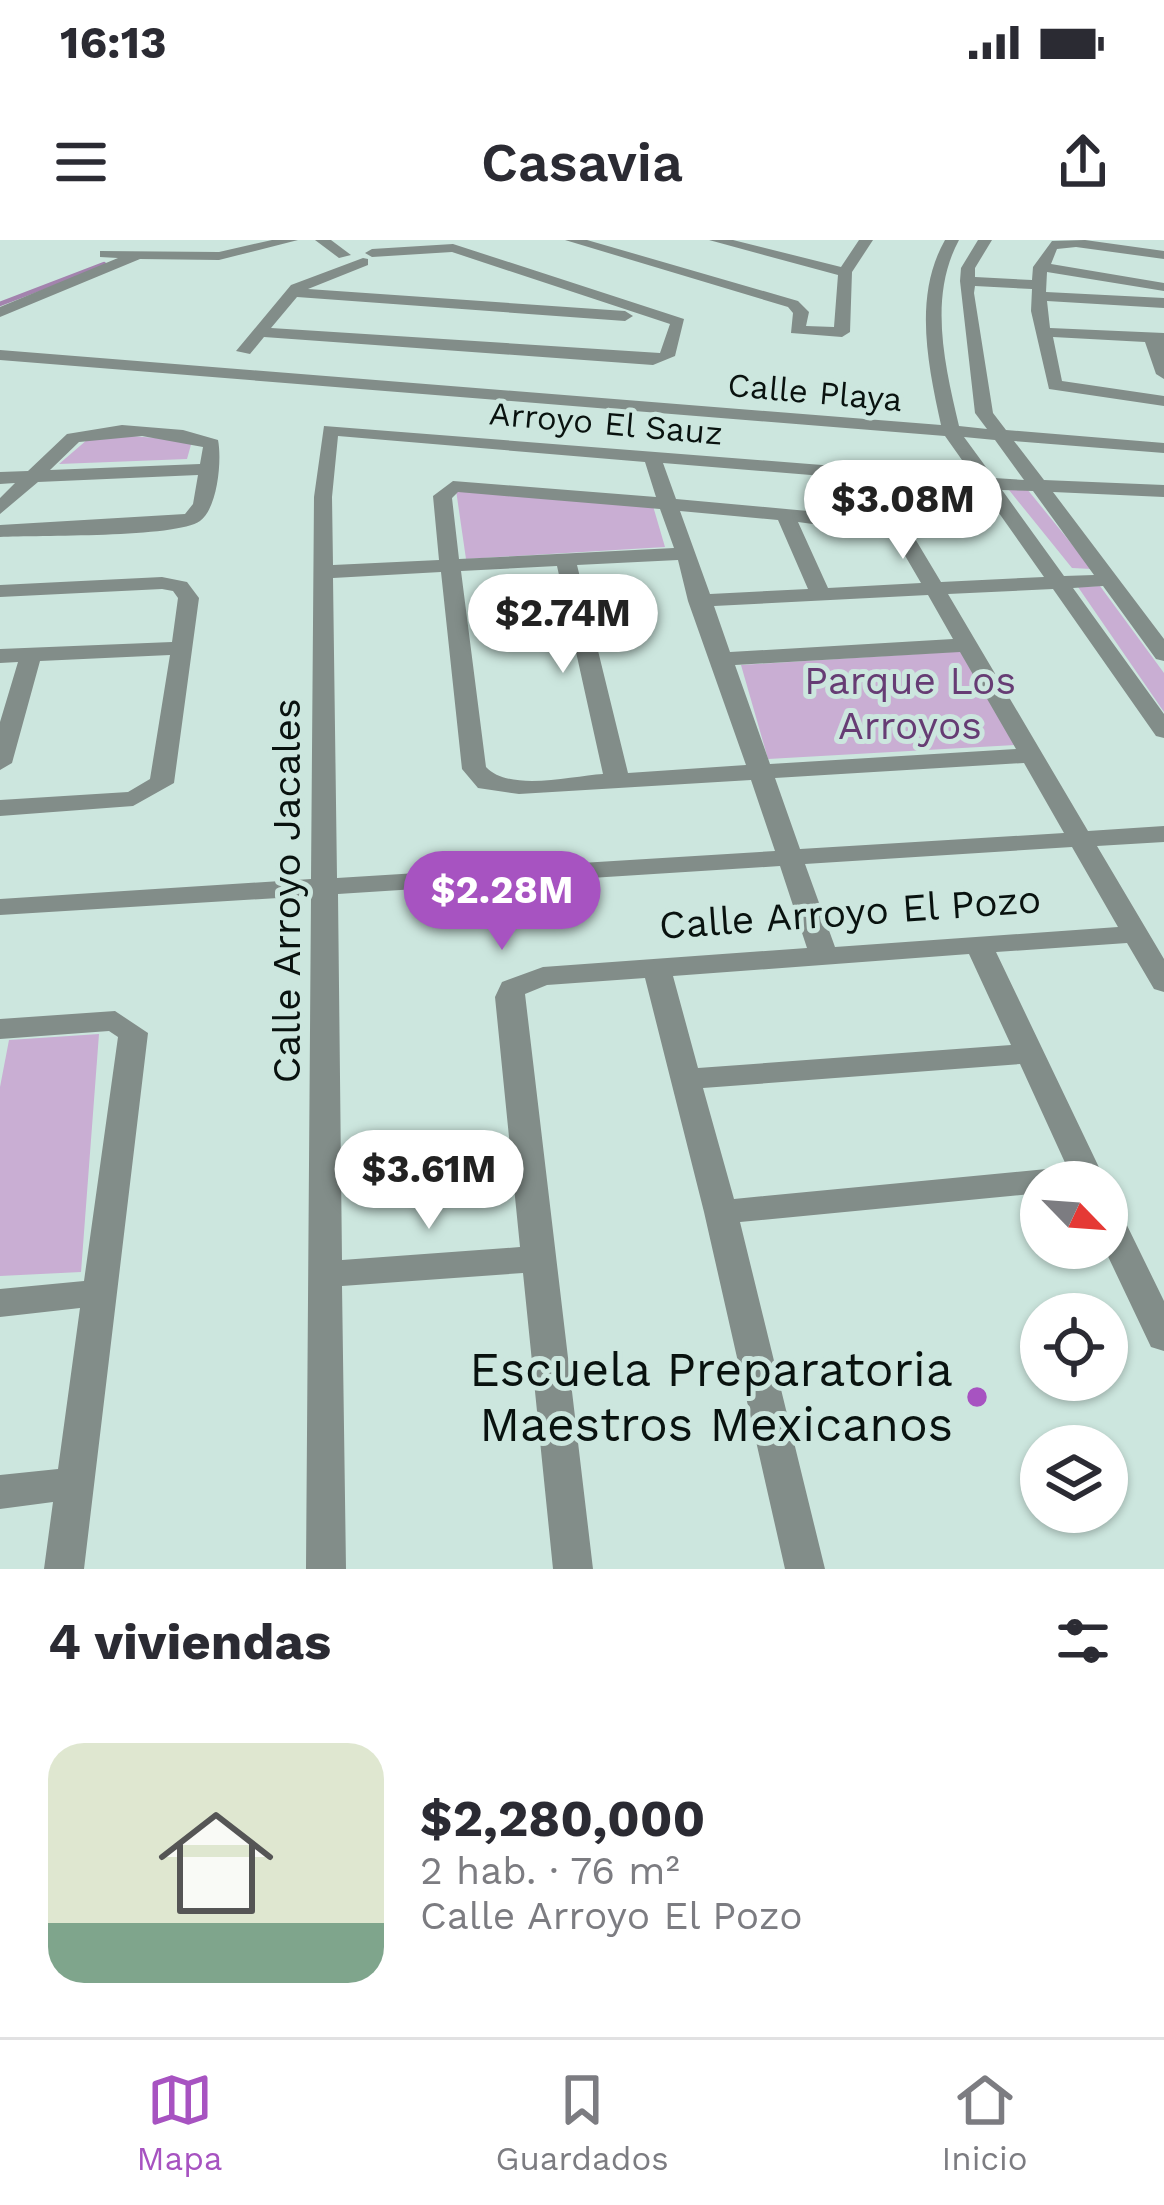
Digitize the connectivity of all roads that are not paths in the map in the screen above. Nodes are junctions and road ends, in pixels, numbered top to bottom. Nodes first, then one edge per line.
1 (256, 240) edge
2 (291, 240) edge
3 (322, 240) edge
4 (572, 240) edge
5 (716, 240) edge
6 (866, 240) edge
7 (952, 240) edge
8 (985, 240) edge
9 (125, 243) edge
10 (154, 246) edge
11 (216, 252) junction
12 (105, 254) junction
13 (178, 254) junction
14 (1164, 255) edge
15 (362, 257) edge
16 (939, 265) junction
17 (118, 267) junction
18 (845, 272) junction
19 (969, 272) junction
20 (392, 281) dead end
21 (1164, 287) edge
22 (293, 292) junction
23 (0, 296) edge
24 (1040, 298) junction
25 (1164, 303) edge
26 (450, 304) junction
27 (0, 312) edge
28 (677, 320) junction
29 (260, 332) junction
30 (1157, 338) edge
31 (0, 340) edge
32 (244, 351) dead end
33 (0, 355) edge
34 (1164, 374) edge
35 (465, 387) junction
36 (1164, 401) edge
37 (950, 426) junction
38 (995, 429) junction
39 (329, 430) joint
40 (1164, 441) edge
41 (652, 457) junction
42 (0, 466) edge
43 (205, 469) junction
44 (33, 475) junction
45 (0, 478) edge
46 (1035, 482) junction
47 (989, 483) junction
48 (1162, 494) edge
49 (668, 505) junction
50 (0, 508) edge
51 (785, 514) junction
52 (0, 531) edge
53 (683, 554) junction
54 (565, 560) junction
55 (449, 566) junction
56 (326, 572) junction
57 (1109, 580) junction
58 (1060, 582) junction
59 (938, 589) junction
60 (0, 591) edge
61 (820, 595) junction
62 (698, 601) junction
63 (968, 645) junction
64 (178, 648) junction
65 (1164, 654) edge
66 (31, 655) junction
67 (0, 656) edge
68 (720, 659) junction
69 (1164, 731) edge
70 (1029, 754) junction
71 (0, 763) edge
72 (758, 771) junction
73 (617, 780) junction
74 (0, 808) edge
75 (1164, 833) edge
76 (1079, 839) junction
77 (789, 856) junction
78 (323, 885) junction
79 (0, 907) edge
80 (1134, 934) junction
81 (980, 947) junction
82 (824, 956) junction
83 (656, 968) junction
84 (1164, 983) edge
85 (0, 1029) edge
86 (1031, 1053) junction
87 (687, 1079) junction
88 (1080, 1161) edge
89 (1020, 1185) edge
90 (722, 1212) junction
91 (536, 1259) junction
92 (1128, 1262) edge
93 (327, 1274) junction
94 (98, 1293) junction
95 (0, 1303) edge
96 (1164, 1337) edge
97 (75, 1483) junction
98 (0, 1492) edge
99 (64, 1569) edge
100 (326, 1569) edge
101 (572, 1569) edge
102 (805, 1569) edge

1 - 11 street
2 - 11 street
3 - 15 street
4 - 18 street
5 - 18 street
6 - 18 street
7 - 16 street
8 - 19 street
9 - 10 street
9 - 12 street
10 - 12 street
10 - 13 street
10 - 13 street
10 - 17 street
11 - 13 street
12 - 23 street
13 - 17 street
14 - 24 street
15 - 22 street
15 - 28 street
16 - 19 street
16 - 37 street
17 - 27 street
19 - 24 street
19 - 38 street
20 - 26 street
21 - 24 street
22 - 26 street
22 - 29 street
24 - 25 street
24 - 30 street
24 - 36 street
26 - 28 street
28 - 29 street
29 - 32 street
30 - 34 street
31 - 35 street, Calle Playa
33 - 35 street, Calle Playa
35 - 37 street, Calle Playa
37 - 38 street, Calle Playa
37 - 47 street
38 - 40 street, Calle Playa
38 - 40 street, Calle Playa
38 - 46 street
39 - 41 street, Arroyo El Sauz
39 - 56 street, Calle Arroyo Jacales
41 - 47 street, Arroyo El Sauz
41 - 49 street
42 - 44 street
43 - 44 street
43 - 44 street
43 - 52 street
44 - 45 street
44 - 50 street
46 - 47 street, Arroyo El Sauz
46 - 48 street, Arroyo El Sauz
46 - 57 street
47 - 58 street
49 - 51 street
49 - 53 street
49 - 55 street
51 - 59 street
51 - 61 street
53 - 54 street
53 - 62 street
54 - 55 street
54 - 73 street
55 - 56 street
55 - 73 street
56 - 78 street, Calle Arroyo Jacales
57 - 58 street
57 - 65 street
58 - 59 street
58 - 69 street
59 - 61 street
59 - 63 street
60 - 64 street
61 - 62 street
62 - 68 street
63 - 68 street
63 - 70 street
64 - 66 street
64 - 74 street
66 - 67 street
66 - 71 street
68 - 72 street
70 - 72 street
70 - 76 street
72 - 73 street
72 - 77 street
75 - 76 street
76 - 77 street
76 - 80 street
77 - 78 street
77 - 82 street
78 - 79 street
78 - 93 street, Calle Arroyo Jacales
80 - 81 street, Calle Arroyo El Pozo
80 - 84 street
81 - 82 street, Calle Arroyo El Pozo
81 - 86 street
82 - 83 street, Calle Arroyo El Pozo
83 - 87 street
83 - 91 street, Calle Arroyo El Pozo
85 - 94 street
86 - 87 street
86 - 88 street
87 - 90 street
89 - 90 street
90 - 102 street
91 - 93 street
91 - 101 street, Calle Arroyo El Pozo
92 - 96 street
93 - 100 street, Calle Arroyo Jacales
94 - 95 street
94 - 97 street
97 - 98 street
97 - 99 street

